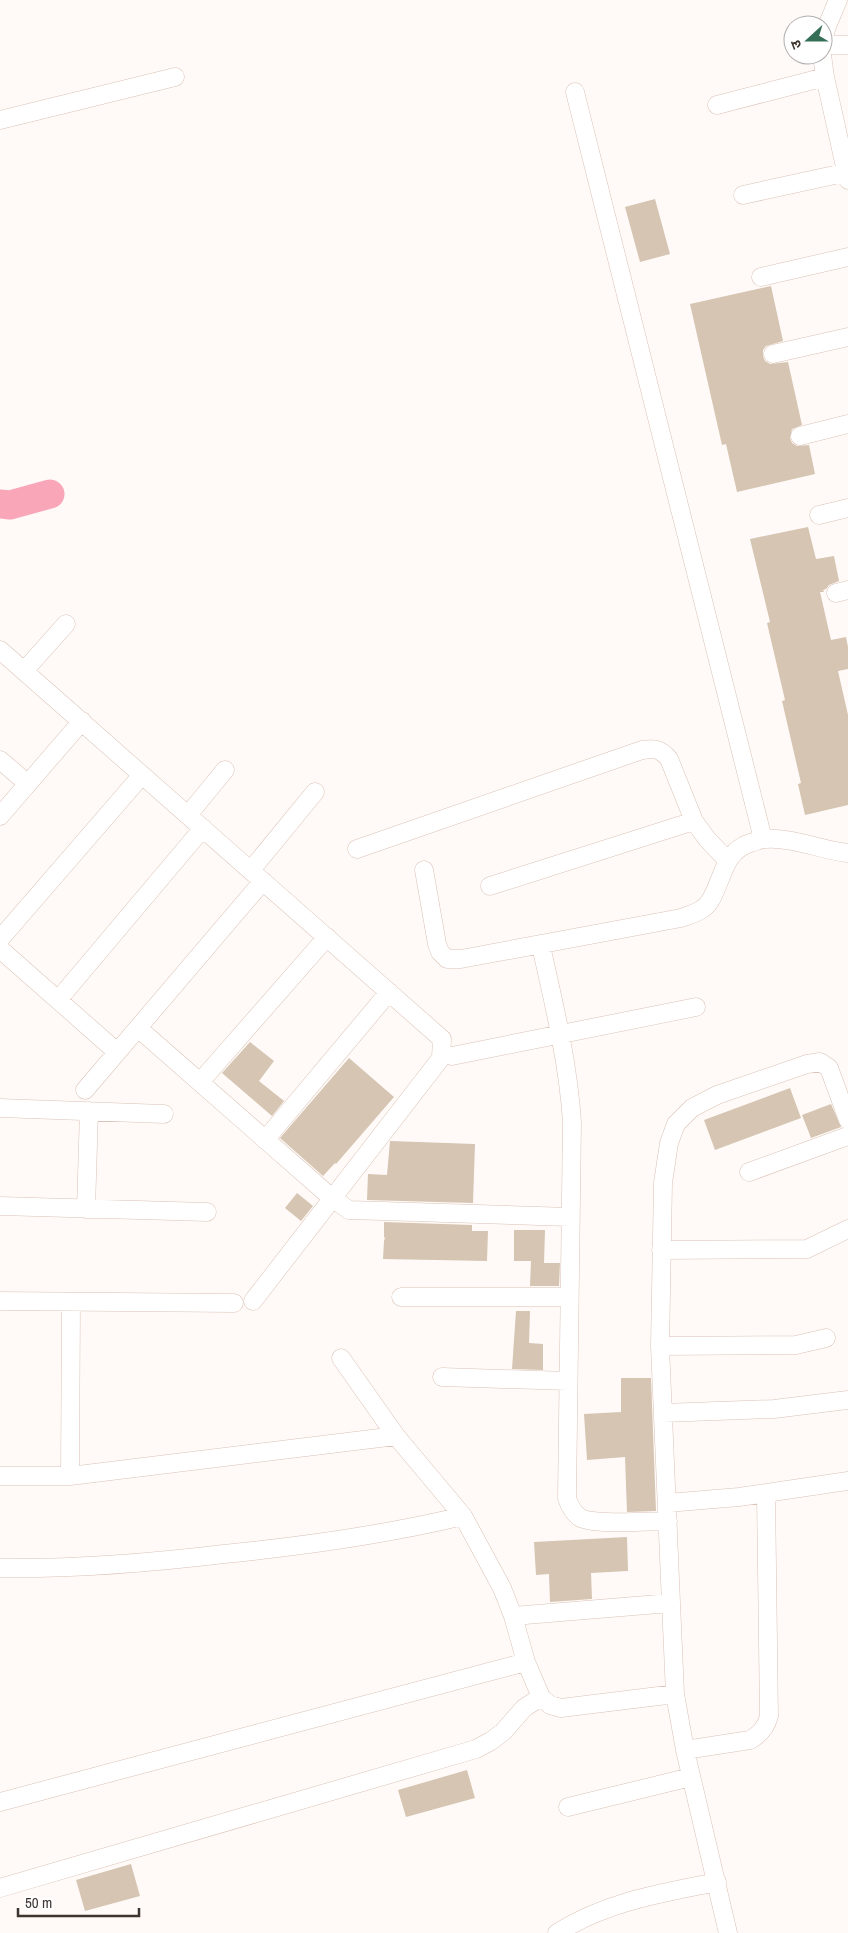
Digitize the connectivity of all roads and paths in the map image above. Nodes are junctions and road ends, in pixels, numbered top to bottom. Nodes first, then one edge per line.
1 (838, 0) edge
2 (832, 15) edge
3 (833, 45) edge
4 (848, 45) edge
5 (823, 65) edge
6 (175, 77) dead end
7 (825, 77) junction
8 (575, 92) dead end
9 (717, 105) dead end
10 (0, 120) edge
11 (847, 174) edge
12 (743, 195) dead end
13 (848, 257) edge
14 (761, 277) dead end
15 (848, 336) edge
16 (773, 354) dead end
17 (848, 424) edge
18 (800, 436) dead end
19 (848, 508) edge
20 (819, 515) dead end
21 (66, 624) dead end
22 (0, 650) edge
23 (24, 671) junction
24 (82, 721) junction
25 (0, 760) edge
26 (225, 770) dead end
27 (142, 775) junction
28 (28, 784) junction
29 (315, 792) dead end
30 (188, 815) junction
31 (0, 816) edge
32 (694, 821) junction
33 (204, 828) junction
34 (763, 839) junction
35 (357, 849) dead end
36 (848, 853) edge
37 (727, 860) junction
38 (424, 870) dead end
39 (257, 876) junction
40 (490, 886) dead end
41 (327, 937) junction
42 (0, 939) edge
43 (540, 946) junction
44 (0, 949) edge
45 (389, 992) junction
46 (58, 1000) junction
47 (696, 1007) dead end
48 (138, 1028) junction
49 (560, 1034) junction
50 (117, 1052) junction
51 (452, 1056) dead end
52 (200, 1082) junction
53 (85, 1090) dead end
54 (0, 1108) edge
55 (89, 1111) junction
56 (164, 1114) dead end
57 (848, 1120) edge
58 (848, 1136) edge
59 (265, 1140) junction
60 (749, 1172) dead end
61 (333, 1199) junction
62 (0, 1206) edge
63 (86, 1209) junction
64 (207, 1212) dead end
65 (570, 1217) junction
66 (848, 1229) edge
67 (661, 1250) junction
68 (401, 1297) dead end
69 (569, 1297) junction
70 (0, 1301) edge
71 (253, 1301) dead end
72 (71, 1302) junction
73 (234, 1303) dead end
74 (826, 1338) dead end
75 (660, 1346) junction
76 (341, 1358) dead end
77 (442, 1377) dead end
78 (568, 1381) junction
79 (848, 1400) edge
80 (663, 1413) junction
81 (396, 1436) junction
82 (0, 1476) edge
83 (70, 1476) junction
84 (848, 1481) edge
85 (766, 1494) junction
86 (667, 1503) junction
87 (463, 1516) junction
88 (668, 1521) junction
89 (0, 1568) edge
90 (672, 1604) junction
91 (513, 1616) junction
92 (526, 1662) junction
93 (675, 1694) junction
94 (541, 1697) junction
95 (685, 1750) junction
96 (691, 1777) junction
97 (0, 1802) edge
98 (568, 1807) dead end
99 (717, 1882) junction
100 (0, 1888) edge
101 (579, 1926) edge
102 (557, 1933) edge
103 (728, 1933) edge

1 - 2 street
3 - 4 street
5 - 7 street
6 - 10 street
7 - 9 street
7 - 11 street
8 - 34 street
11 - 12 street
13 - 14 street
15 - 16 street
17 - 18 street
19 - 20 street
21 - 23 street
22 - 23 street
23 - 24 street
24 - 27 street
24 - 28 street
25 - 28 street
26 - 30 street
27 - 30 street
27 - 42 street
28 - 31 street
29 - 39 street
30 - 33 street
32 - 35 street
32 - 37 street
32 - 40 street
33 - 39 street
33 - 46 street
34 - 36 street
34 - 37 street
37 - 43 street
38 - 43 street
39 - 41 street
39 - 48 street
41 - 45 street
41 - 52 street
43 - 49 street
44 - 46 street
45 - 59 street
45 - 61 street
46 - 50 street
47 - 49 street
48 - 50 street
48 - 52 street
49 - 51 street
49 - 65 street
50 - 53 street
52 - 59 street
54 - 55 street
55 - 56 street
55 - 63 street
57 - 67 street
58 - 60 street
59 - 61 street
61 - 65 street
61 - 71 street
62 - 63 street
63 - 64 street
65 - 69 street
66 - 67 street
67 - 75 street
68 - 69 street
69 - 78 street
70 - 72 street
72 - 73 street
72 - 83 street
74 - 75 street
75 - 80 street
76 - 81 street
77 - 78 street
78 - 88 street
79 - 80 street
80 - 86 street
81 - 83 street
81 - 87 street
82 - 83 street
84 - 85 street
85 - 86 street
85 - 95 street
86 - 88 street
87 - 89 street
87 - 91 street
88 - 90 street
90 - 91 street
90 - 93 street
91 - 92 street
92 - 94 street
92 - 97 street
93 - 94 street
93 - 95 street
94 - 100 street
95 - 96 street
96 - 98 street
96 - 99 street
99 - 101 street
99 - 103 street
101 - 102 street

